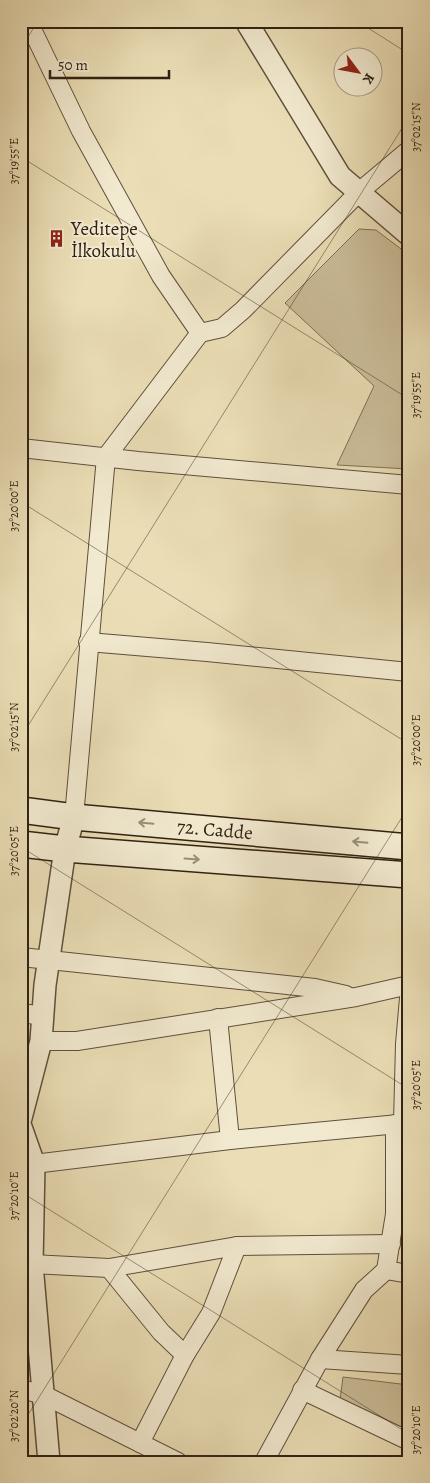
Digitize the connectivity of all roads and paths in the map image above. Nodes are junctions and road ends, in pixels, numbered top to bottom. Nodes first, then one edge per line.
1 (28, 21) edge
2 (246, 21) edge
3 (409, 150) edge
4 (358, 192) junction
5 (409, 235) edge
6 (200, 333) junction
7 (21, 448) edge
8 (106, 457) junction
9 (409, 485) edge
10 (88, 642) junction
11 (409, 672) edge
12 (21, 810) edge
13 (74, 816) junction
14 (21, 844) edge
15 (409, 847) edge
16 (66, 850) junction
17 (409, 875) edge
18 (21, 957) edge
19 (49, 959) junction
20 (409, 985) edge
21 (356, 998) junction
22 (409, 998) edge
23 (21, 1014) edge
24 (44, 1016) junction
25 (218, 1018) junction
26 (41, 1041) junction
27 (21, 1118) edge
28 (402, 1123) edge
29 (21, 1127) edge
30 (230, 1140) junction
31 (34, 1164) junction
32 (391, 1244) junction
33 (237, 1246) junction
34 (27, 1262) edge
35 (109, 1268) junction
36 (386, 1270) junction
37 (409, 1274) edge
38 (185, 1355) junction
39 (320, 1359) junction
40 (409, 1365) edge
41 (21, 1389) edge
42 (302, 1390) junction
43 (44, 1395) junction
44 (409, 1441) edge
45 (140, 1443) junction
46 (49, 1462) edge
47 (178, 1462) edge
48 (264, 1462) edge

1 - 6 street
2 - 4 street
3 - 4 street
4 - 5 street
4 - 6 street
6 - 8 street
7 - 8 street
8 - 9 street
8 - 10 street
10 - 11 street
10 - 13 street
12 - 13 main road, 72. Cadde
15 -> 13 main road, 72. Cadde
13 - 16 street
14 - 16 main road
16 -> 17 main road
16 - 19 street
18 - 19 street
19 - 21 street
19 - 24 street
20 - 21 street
21 - 25 street
22 - 28 street
23 - 24 street
24 - 26 street
25 - 26 street
25 - 30 street
26 - 27 street
28 - 30 street
28 - 32 street
29 - 31 street
30 - 31 street
31 - 34 street
32 - 33 street
32 - 36 street
33 - 35 street
33 - 38 street
34 - 35 street
34 - 43 street
35 - 38 street
36 - 37 street
36 - 39 street
38 - 45 street
39 - 40 street
39 - 42 street
41 - 43 street
42 - 44 street
42 - 48 street
43 - 45 street
43 - 46 street
45 - 47 street

